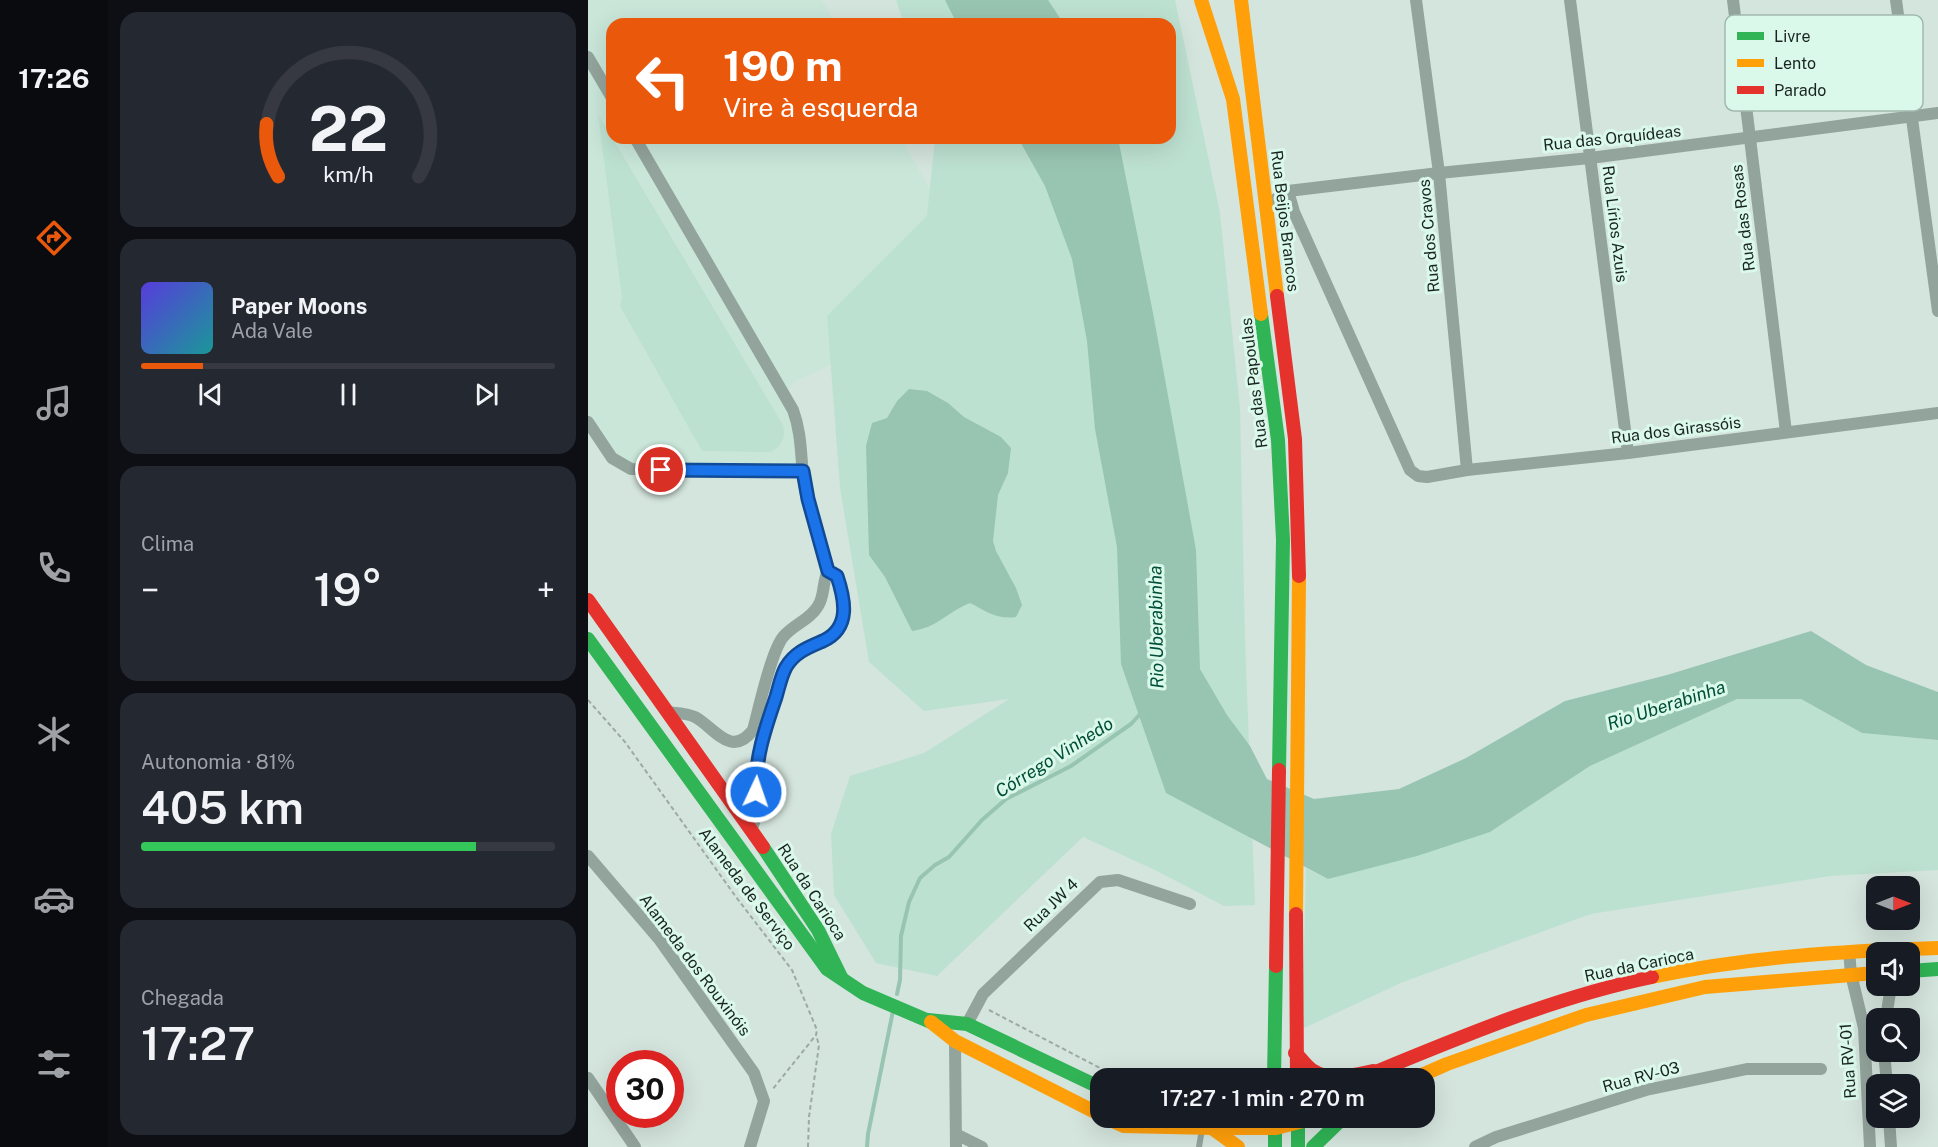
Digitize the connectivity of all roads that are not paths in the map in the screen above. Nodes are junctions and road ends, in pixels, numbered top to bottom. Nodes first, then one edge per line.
1 (1201, 0) edge
2 (1241, 0) edge
3 (1416, 0) edge
4 (1570, 0) edge
5 (1733, 0) edge
6 (1896, 0) edge
7 (1735, 15) edge
8 (1898, 15) edge
9 (588, 57) edge
10 (606, 88) edge
11 (1747, 111) edge
12 (1910, 111) edge
13 (1938, 113) edge
14 (1911, 116) junction
15 (1750, 138) junction
16 (638, 144) edge
17 (1590, 158) junction
18 (1439, 172) junction
19 (1288, 191) junction
20 (1267, 205) junction
21 (1938, 311) edge
22 (1938, 413) edge
23 (588, 422) edge
24 (1786, 432) junction
25 (1628, 453) junction
26 (1467, 470) junction
27 (803, 471) junction
28 (828, 571) junction
29 (588, 600) edge
30 (588, 639) edge
31 (767, 704) junction
32 (667, 712) junction
33 (751, 829) junction
34 (588, 856) edge
35 (1190, 904) dead end
36 (1938, 948) edge
37 (1849, 951) junction
38 (1938, 969) edge
39 (1920, 970) edge
40 (1866, 973) edge
41 (1851, 974) junction
42 (841, 977) junction
43 (925, 1019) junction
44 (967, 1024) junction
45 (955, 1041) junction
46 (1295, 1053) junction
47 (1274, 1054) junction
48 (1269, 1068) edge
49 (1274, 1068) edge
50 (1296, 1068) edge
51 (1311, 1068) edge
52 (1388, 1068) edge
53 (1061, 1069) junction
54 (1435, 1069) edge
55 (1821, 1069) dead end
56 (588, 1078) edge
57 (1090, 1083) edge
58 (1054, 1092) junction
59 (1090, 1110) edge
60 (1207, 1128) joint
61 (1275, 1128) edge
62 (1298, 1128) edge
63 (1333, 1128) edge
64 (1890, 1128) edge
65 (956, 1134) junction
66 (634, 1147) edge
67 (750, 1147) edge
68 (956, 1147) edge
69 (982, 1147) edge
70 (1200, 1147) edge
71 (1238, 1147) edge
72 (1275, 1147) edge
73 (1298, 1147) edge
74 (1313, 1147) edge
75 (1475, 1147) edge
76 (1870, 1147) edge
77 (1891, 1147) edge

1 - 47 street, Rua das Papoulas
2 - 20 street, Rua Beijos Brancos
3 - 18 street, Rua dos Cravos
4 - 17 street, Rua Lírios Azuis
5 - 7 street, Rua das Rosas
6 - 8 street
9 - 10 street
11 - 15 street, Rua das Rosas
12 - 14 street
13 - 14 street, Rua das Orquídeas
14 - 15 street, Rua das Orquídeas
14 - 21 street
15 - 17 street, Rua das Orquídeas
15 - 24 street, Rua das Rosas
16 - 27 street
17 - 18 street, Rua das Orquídeas
17 - 25 street, Rua Lírios Azuis
18 - 19 street, Rua das Orquídeas
18 - 26 street, Rua dos Cravos
19 - 20 street, Rua das Orquídeas
19 - 26 street, Rua dos Girassóis
20 - 46 street, Rua Beijos Brancos
22 - 24 street, Rua dos Girassóis
23 - 27 street
24 - 25 street, Rua dos Girassóis
25 - 26 street, Rua dos Girassóis
27 - 28 street
28 - 31 street
28 - 31 street
29 - 32 street, Rua da Carioca
30 - 42 street, Rua da Carioca
31 - 32 street
31 - 33 street
32 - 33 street, Rua da Carioca
33 - 42 street, Rua da Carioca
34 - 67 street, Alameda dos Rouxinóis
35 - 44 street, Rua JW 4
36 - 37 street, Rua da Carioca
37 - 41 street, Rua RV-01
37 - 52 street, Rua da Carioca
38 - 39 street
40 - 41 street
41 - 54 street
41 - 76 street, Rua RV-01
42 - 43 street
43 - 44 street
43 - 45 street
44 - 53 street
45 - 58 street
45 - 65 street
46 - 50 street, Rua Beijos Brancos
46 - 51 street
47 - 48 street
47 - 49 street, Rua das Papoulas
53 - 57 street
53 - 58 street
55 - 75 street, Rua RV-03
56 - 66 street
58 - 59 street
60 - 70 lane
60 - 71 street
61 - 72 street
62 - 73 street
63 - 74 street
64 - 77 street
65 - 68 street
65 - 69 street

